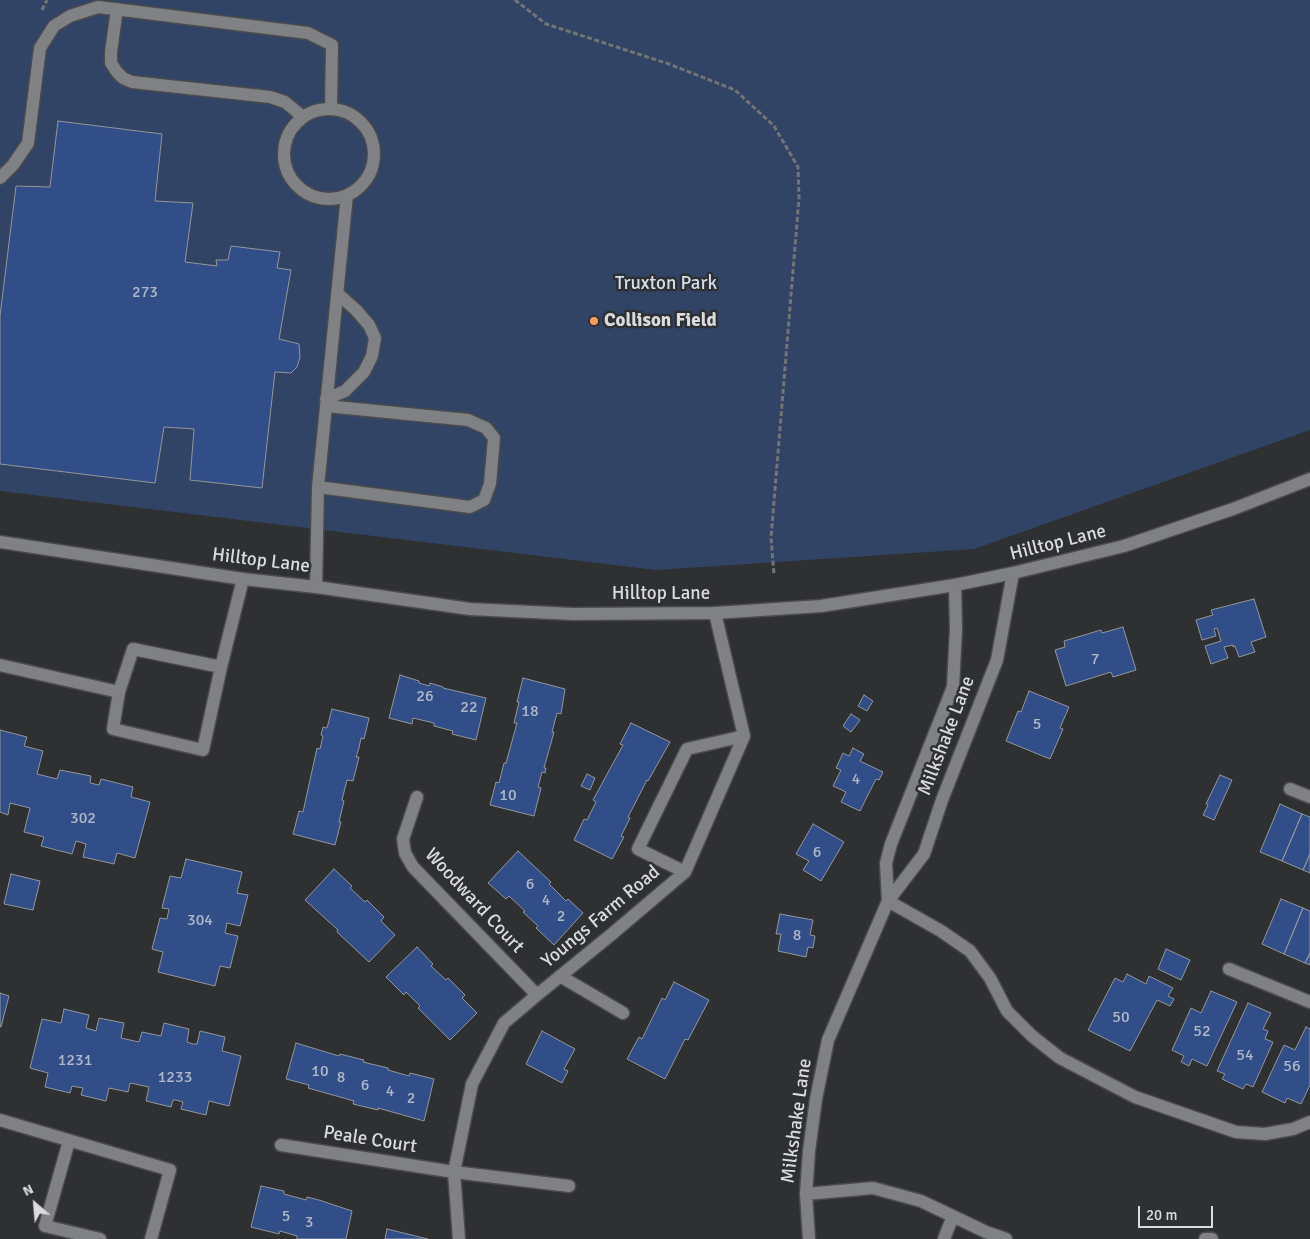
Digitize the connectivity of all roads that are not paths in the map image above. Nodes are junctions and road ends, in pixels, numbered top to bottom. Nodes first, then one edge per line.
1 (117, 9) junction
2 (331, 109) junction
3 (302, 117) junction
4 (0, 178) edge
5 (347, 195) junction
6 (337, 294) junction
7 (326, 403) junction
8 (1310, 478) edge
9 (318, 487) junction
10 (0, 542) edge
11 (1013, 573) junction
12 (243, 579) junction
13 (955, 585) junction
14 (316, 588) junction
15 (715, 613) junction
16 (0, 665) edge
17 (221, 667) junction
18 (119, 692) junction
19 (744, 736) junction
20 (1290, 789) dead end
21 (417, 796) dead end
22 (1310, 797) edge
23 (685, 872) junction
24 (888, 901) junction
25 (1229, 969) dead end
26 (560, 976) junction
27 (537, 995) junction
28 (1310, 1002) edge
29 (623, 1013) dead end
30 (0, 1120) edge
31 (1310, 1122) edge
32 (69, 1141) junction
33 (281, 1145) dead end
34 (454, 1172) junction
35 (569, 1186) dead end
36 (806, 1194) junction
37 (953, 1216) junction
38 (100, 1239) edge
39 (151, 1239) edge
40 (459, 1239) edge
41 (809, 1239) edge
42 (944, 1239) edge
43 (1006, 1239) edge
44 (1205, 1239) edge
45 (1212, 1239) edge

1 - 2 street
1 - 3 street
1 - 4 street
2 - 3 street
2 - 5 street
3 - 5 street
5 - 6 street
6 - 7 street
6 - 7 street
7 - 9 street
7 - 9 street
8 - 11 street, Hilltop Lane
9 - 14 street
10 - 12 street, Hilltop Lane
11 - 13 street, Hilltop Lane
11 - 24 street, Milkshake Lane
12 - 14 street, Hilltop Lane
12 - 17 street
13 - 15 street, Hilltop Lane
13 - 24 street, Milkshake Lane
14 - 15 street, Hilltop Lane
15 - 19 street
16 - 18 street
17 - 18 street
17 - 18 street
19 - 23 street, Youngs Farm Road
19 - 23 street
20 - 22 street
21 - 27 street, Woodward Court
23 - 26 street, Youngs Farm Road
24 - 31 street
24 - 36 street, Milkshake Lane
25 - 28 street
26 - 27 street, Youngs Farm Road
26 - 29 street
27 - 34 street, Youngs Farm Road
30 - 32 street
32 - 38 street
32 - 39 street
33 - 34 street, Peale Court
34 - 35 street, Peale Court
34 - 40 street, Youngs Farm Road
36 - 37 street
36 - 41 street, Milkshake Lane
37 - 42 street
37 - 43 street
44 - 45 street

